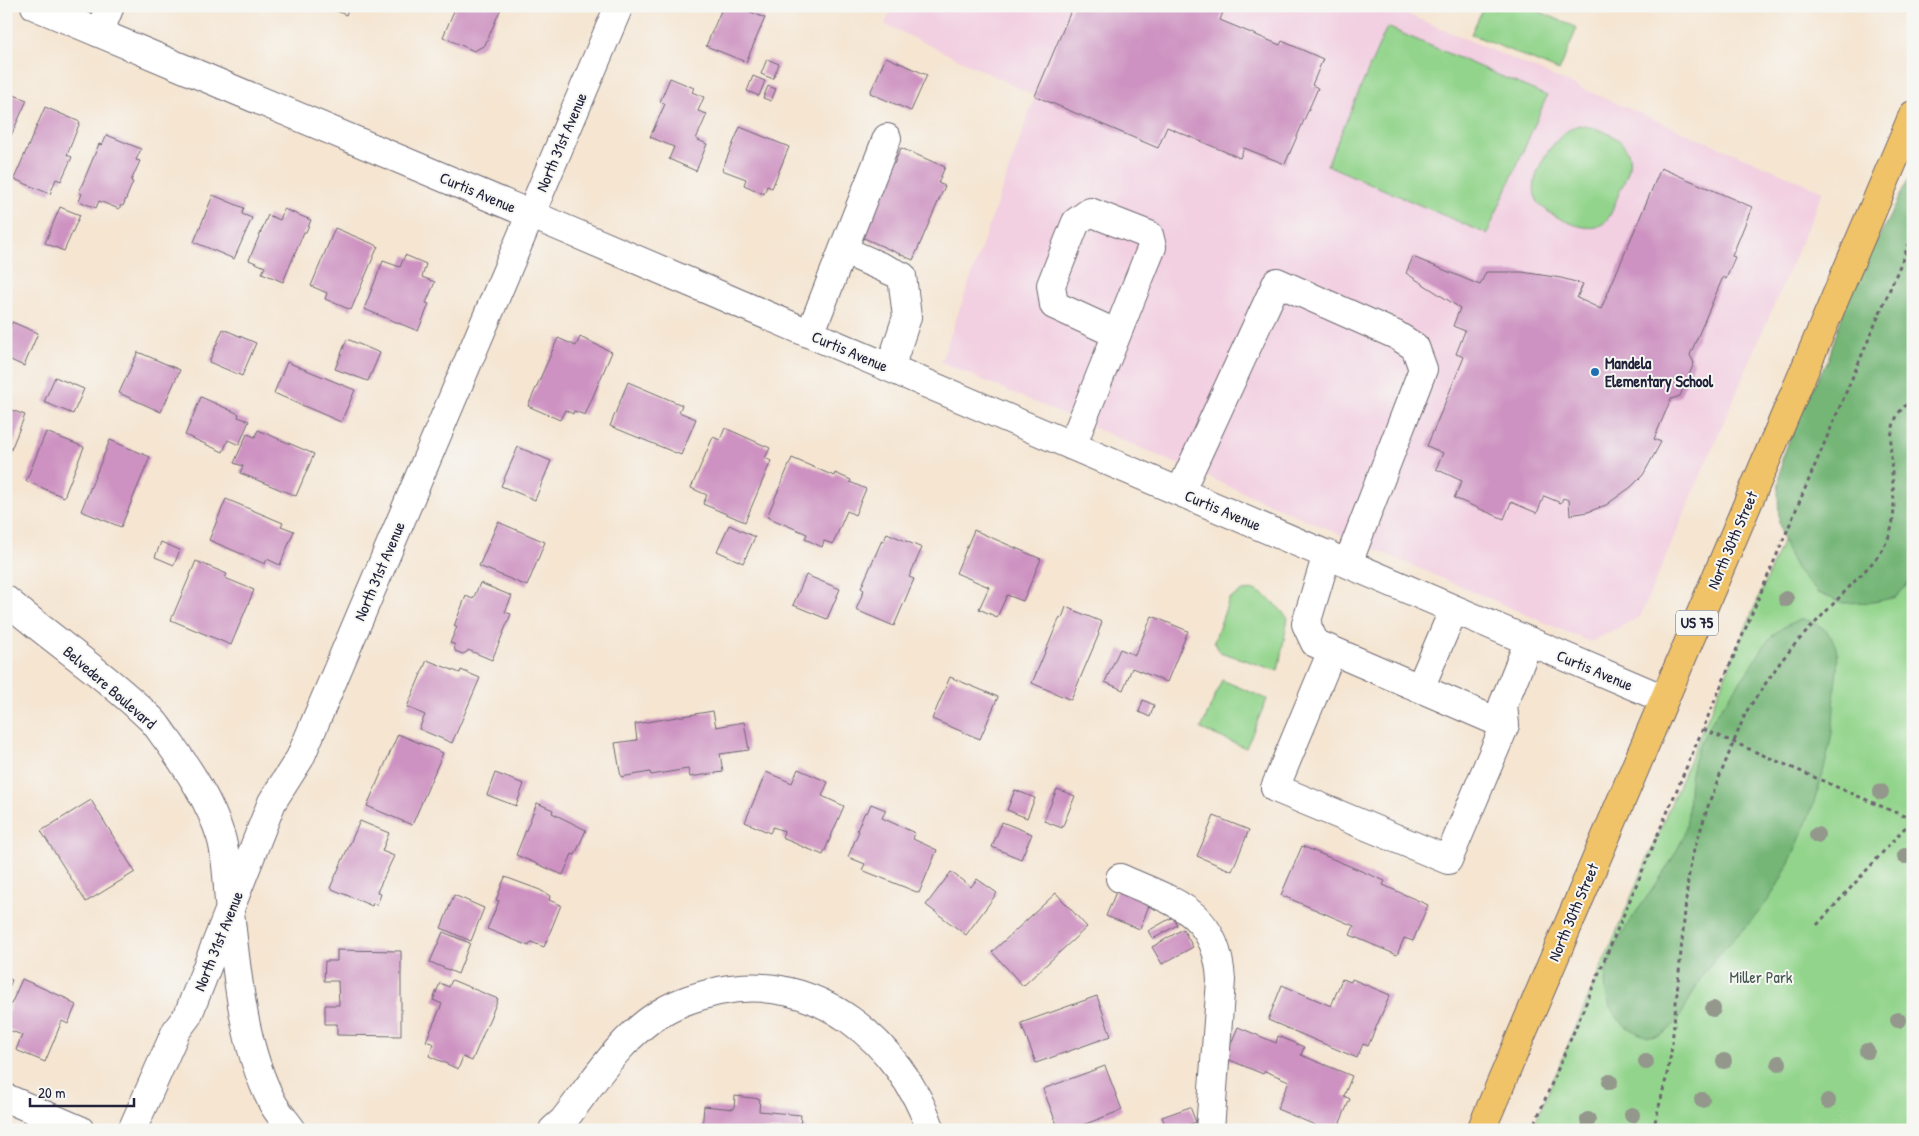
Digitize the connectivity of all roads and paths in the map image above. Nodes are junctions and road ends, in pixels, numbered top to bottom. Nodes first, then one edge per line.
1 (35, 6) edge
2 (110, 6) edge
3 (619, 6) edge
4 (99, 33) junction
5 (1913, 115) edge
6 (887, 138) dead end
7 (530, 214) junction
8 (1913, 235) edge
9 (843, 250) junction
10 (810, 334) junction
11 (1117, 334) dead end
12 (890, 368) junction
13 (1913, 399) edge
14 (1072, 446) junction
15 (1180, 492) junction
16 (1338, 559) junction
17 (6, 600) edge
18 (1454, 608) junction
19 (1529, 641) junction
20 (1332, 651) junction
21 (1420, 688) junction
22 (1664, 699) junction
23 (1505, 725) junction
24 (1703, 729) junction
25 (1733, 743) junction
26 (1912, 820) edge
27 (1120, 878) dead end
28 (230, 910) junction
29 (1817, 924) dead end
30 (6, 1098) edge
31 (80, 1130) edge
32 (132, 1130) edge
33 (292, 1130) edge
34 (553, 1130) edge
35 (931, 1130) edge
36 (1210, 1130) edge
37 (1481, 1130) edge
38 (1532, 1130) edge
39 (1653, 1130) edge

1 - 4 street, Curtis Avenue
2 - 4 street
3 - 7 street, North 31st Avenue
4 - 7 street, Curtis Avenue
5 - 22 highway, North 30th Street / US 75
6 - 9 street
7 - 10 street, Curtis Avenue
7 - 28 street, North 31st Avenue
8 - 24 path
9 - 10 street
9 - 12 street
10 - 12 street, Curtis Avenue
11 - 14 street
12 - 14 street, Curtis Avenue
13 - 25 path
14 - 15 street, Curtis Avenue
15 - 16 street, Curtis Avenue
15 - 16 street
16 - 18 street, Curtis Avenue
16 - 20 street
17 - 28 street, Belvedere Boulevard
18 - 19 street, Curtis Avenue
18 - 21 street
19 - 22 street, Curtis Avenue
19 - 23 street
20 - 21 street
20 - 23 street
21 - 23 street
22 - 37 highway, North 30th Street / US 75
24 - 25 path
24 - 38 path
25 - 26 path
25 - 39 path
26 - 29 path
27 - 36 street
28 - 32 street, North 31st Avenue
28 - 33 street, Belvedere Boulevard
30 - 31 street
34 - 35 street

